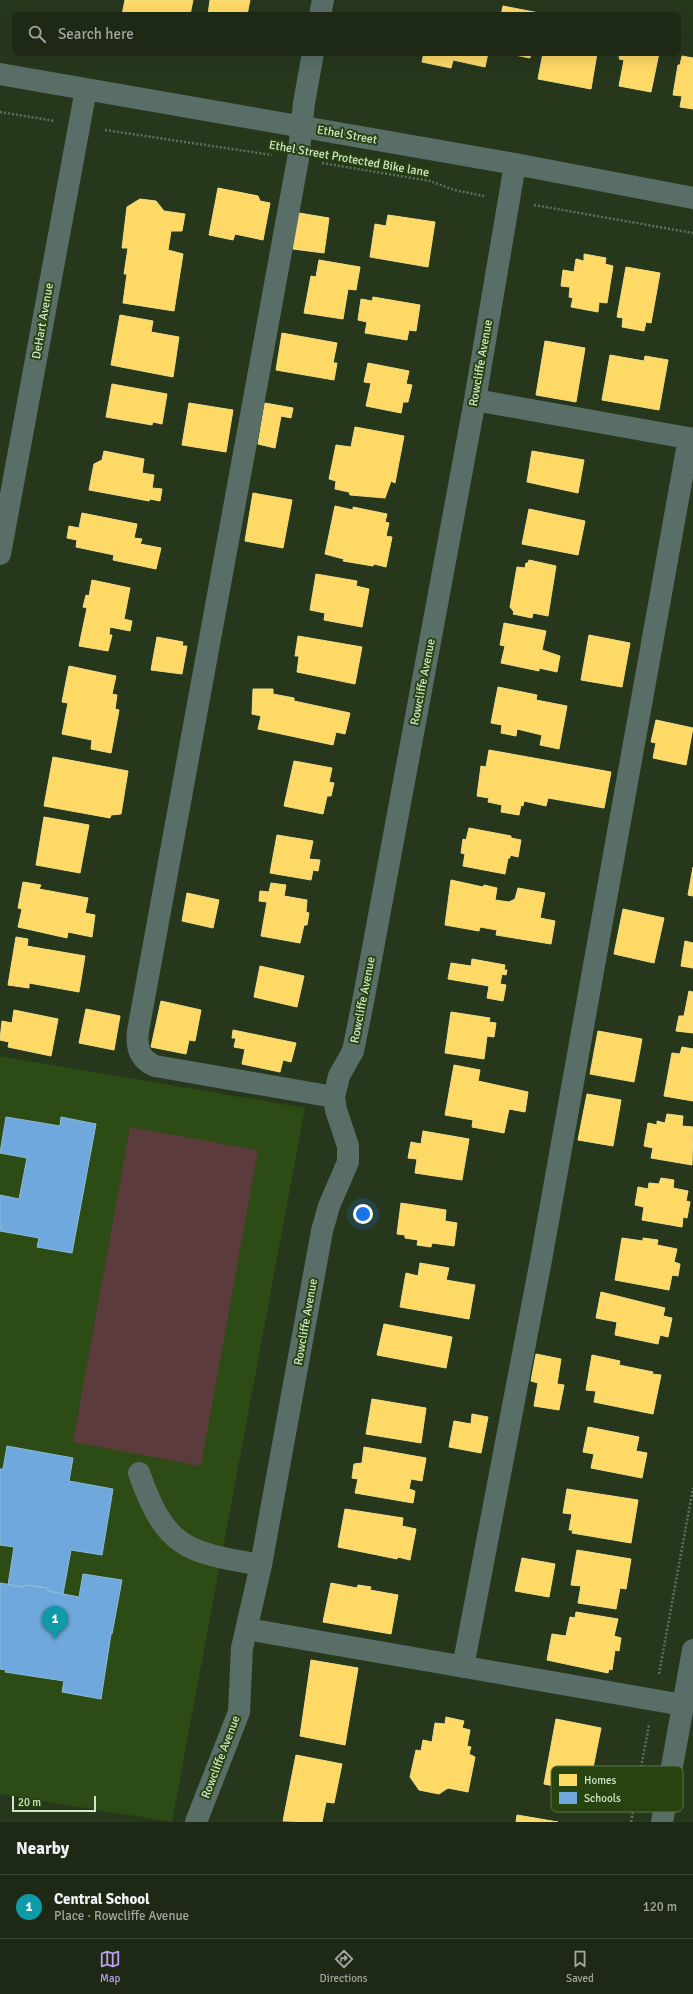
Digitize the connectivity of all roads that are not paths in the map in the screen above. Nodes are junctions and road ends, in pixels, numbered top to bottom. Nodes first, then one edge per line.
1 (323, 0) edge
2 (321, 12) edge
3 (313, 56) edge
4 (0, 74) edge
5 (86, 89) junction
6 (301, 127) junction
7 (515, 164) junction
8 (693, 198) edge
9 (475, 400) junction
10 (691, 438) edge
11 (0, 554) edge
12 (334, 1097) junction
13 (139, 1473) dead end
14 (261, 1564) junction
15 (247, 1629) junction
16 (693, 1650) edge
17 (463, 1667) junction
18 (683, 1705) junction
19 (672, 1766) edge
20 (664, 1812) edge
21 (196, 1822) edge
22 (662, 1822) edge

1 - 2 street
3 - 6 street
4 - 5 street, Ethel Street
5 - 6 street, Ethel Street
5 - 11 street, DeHart Avenue
6 - 7 street, Ethel Street
6 - 12 street
7 - 8 street, Ethel Street
7 - 9 street, Rowcliffe Avenue
9 - 10 street
9 - 12 street, Rowcliffe Avenue
10 - 17 street
12 - 14 street, Rowcliffe Avenue
13 - 14 street
14 - 15 street, Rowcliffe Avenue
15 - 17 street
15 - 21 street, Rowcliffe Avenue
16 - 18 street
17 - 18 street
18 - 19 street
20 - 22 street

